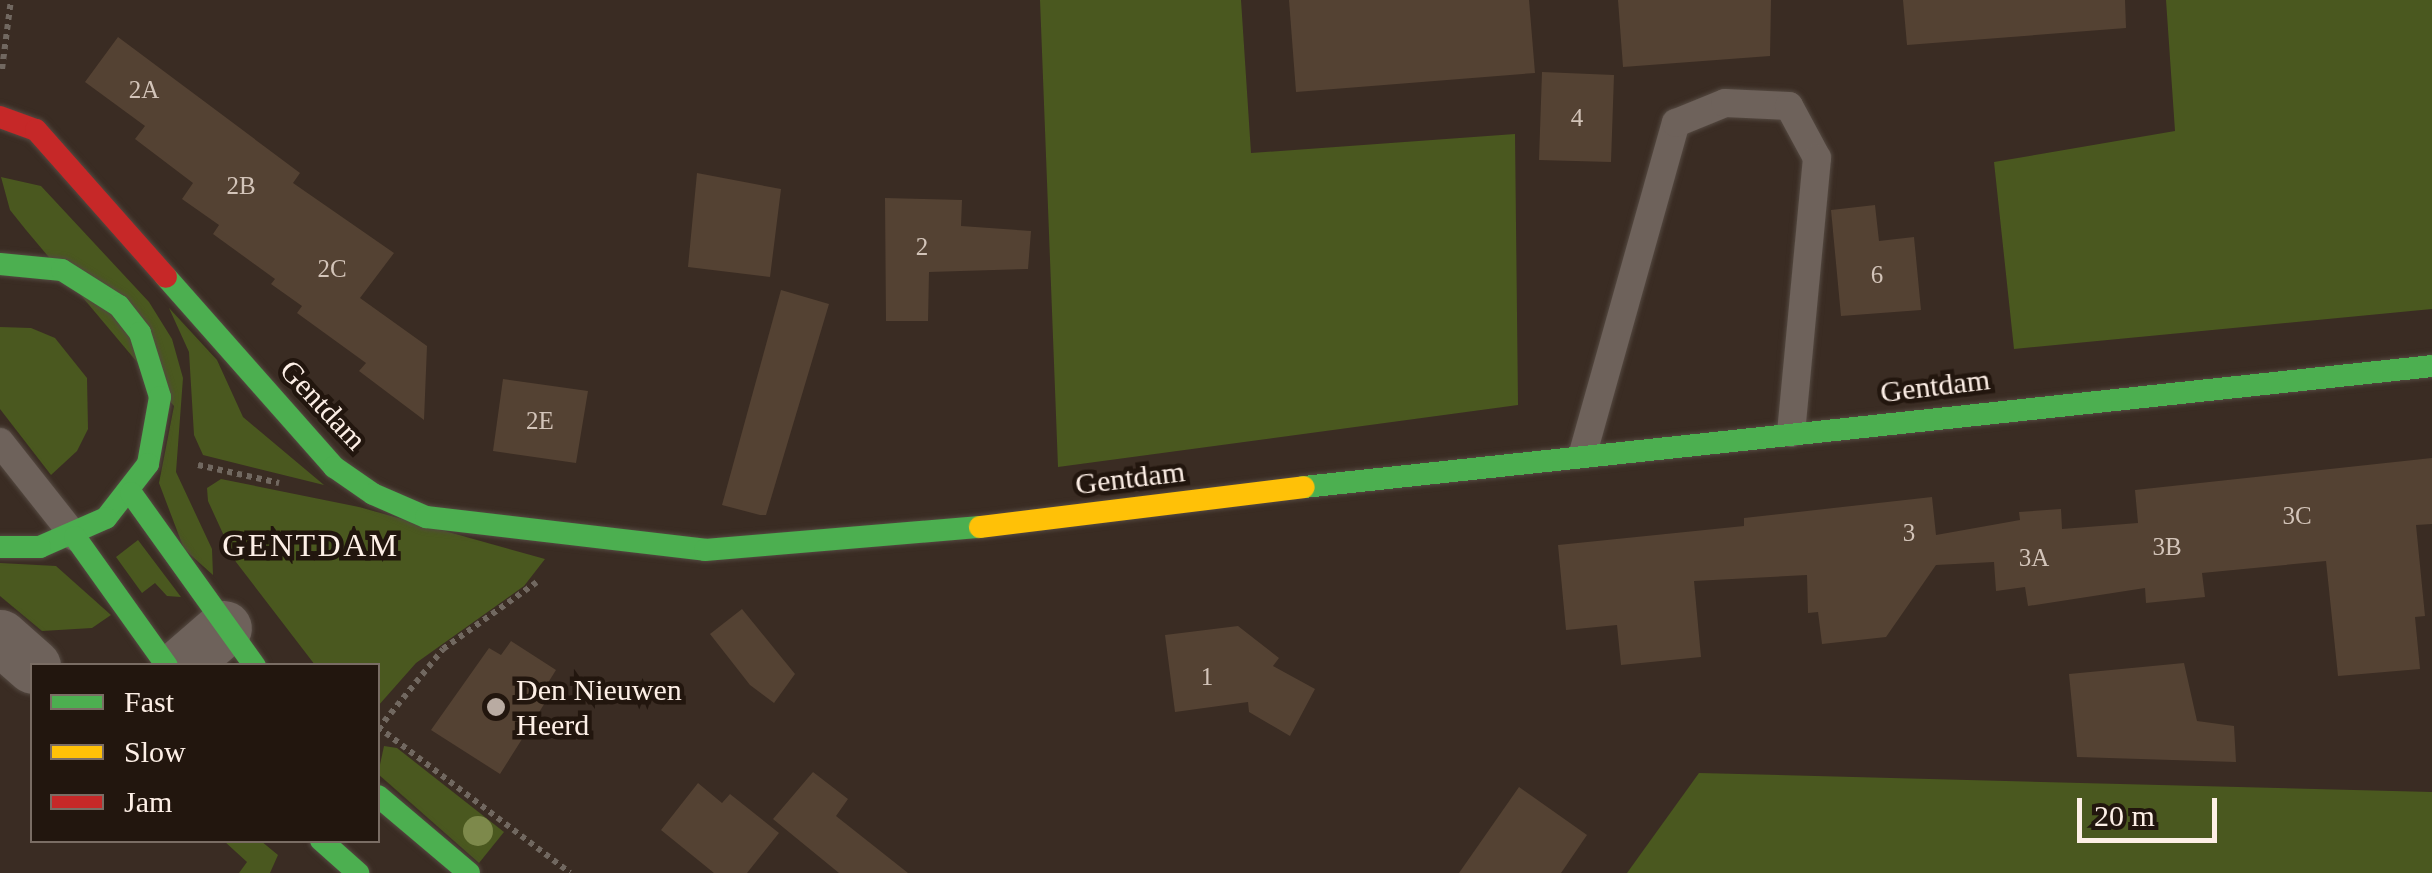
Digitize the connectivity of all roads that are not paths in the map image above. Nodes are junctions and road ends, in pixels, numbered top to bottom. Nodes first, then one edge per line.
1 (0, 116) edge
2 (0, 264) edge
3 (2432, 366) edge
4 (1791, 432) junction
5 (0, 442) edge
6 (1583, 453) junction
7 (131, 493) junction
8 (74, 537) junction
9 (0, 548) edge
10 (0, 637) edge
11 (239, 647) edge
12 (30, 663) edge
13 (165, 663) edge
14 (189, 663) edge
15 (380, 800) edge
16 (469, 873) edge

1 - 6 street, Gentdam
2 - 7 street
3 - 4 street, Gentdam
4 - 6 street, Gentdam
4 - 6 lane
5 - 8 lane
7 - 8 street
7 - 11 street
8 - 9 street
8 - 13 street
10 - 12 street
11 - 14 street
15 - 16 street

